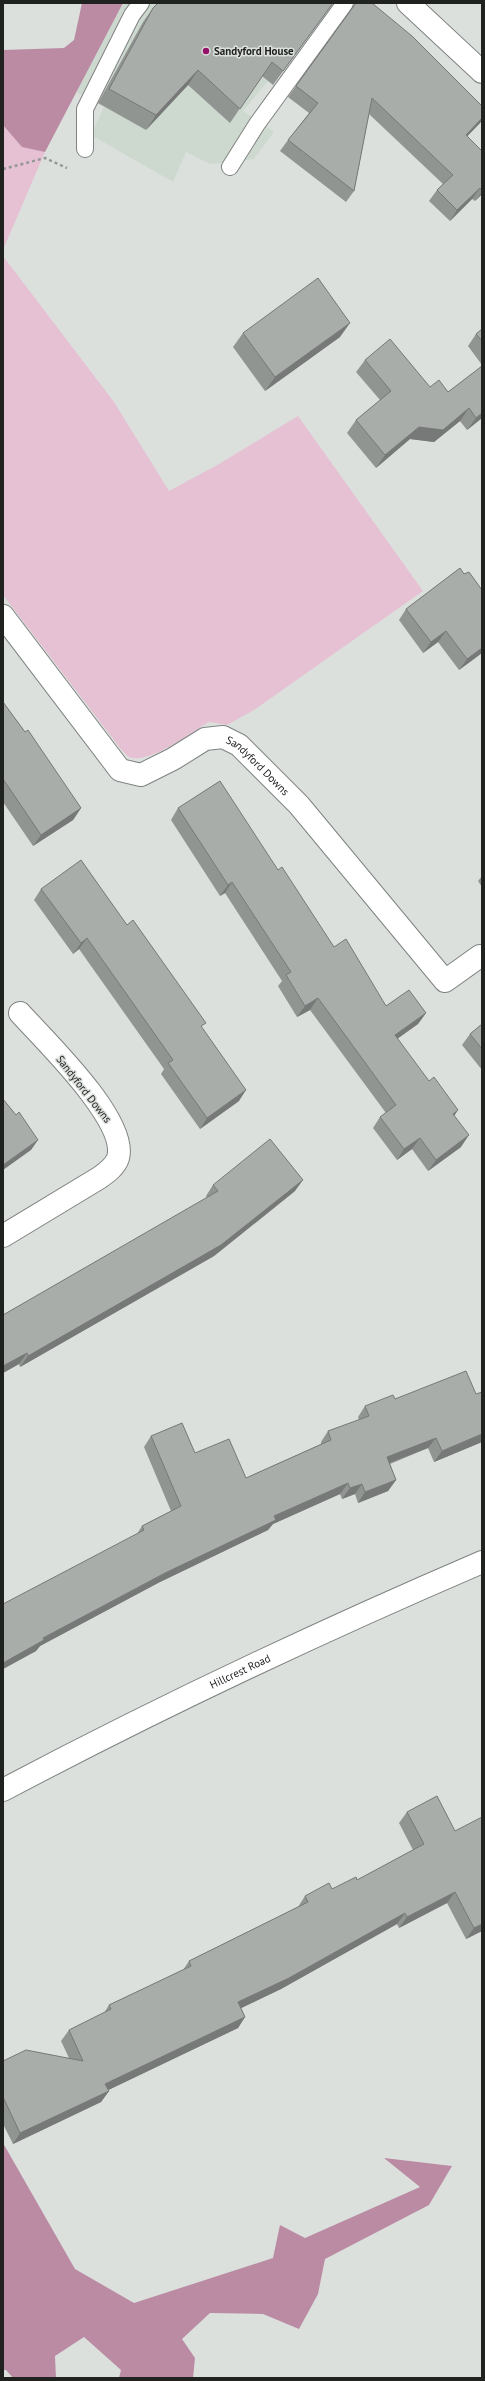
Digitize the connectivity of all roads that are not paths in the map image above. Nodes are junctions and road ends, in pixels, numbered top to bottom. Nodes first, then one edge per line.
1 (141, 3) edge
2 (345, 3) edge
3 (408, 3) edge
4 (482, 72) edge
5 (85, 149) dead end
6 (230, 167) dead end
7 (3, 616) edge
8 (480, 956) dead end
9 (20, 1013) dead end
10 (3, 1236) edge
11 (482, 1562) edge
12 (3, 1790) edge

1 - 5 lane
2 - 6 lane
3 - 4 street
7 - 8 street, Sandyford Downs
9 - 10 street, Sandyford Downs
11 - 12 street, Hillcrest Road

